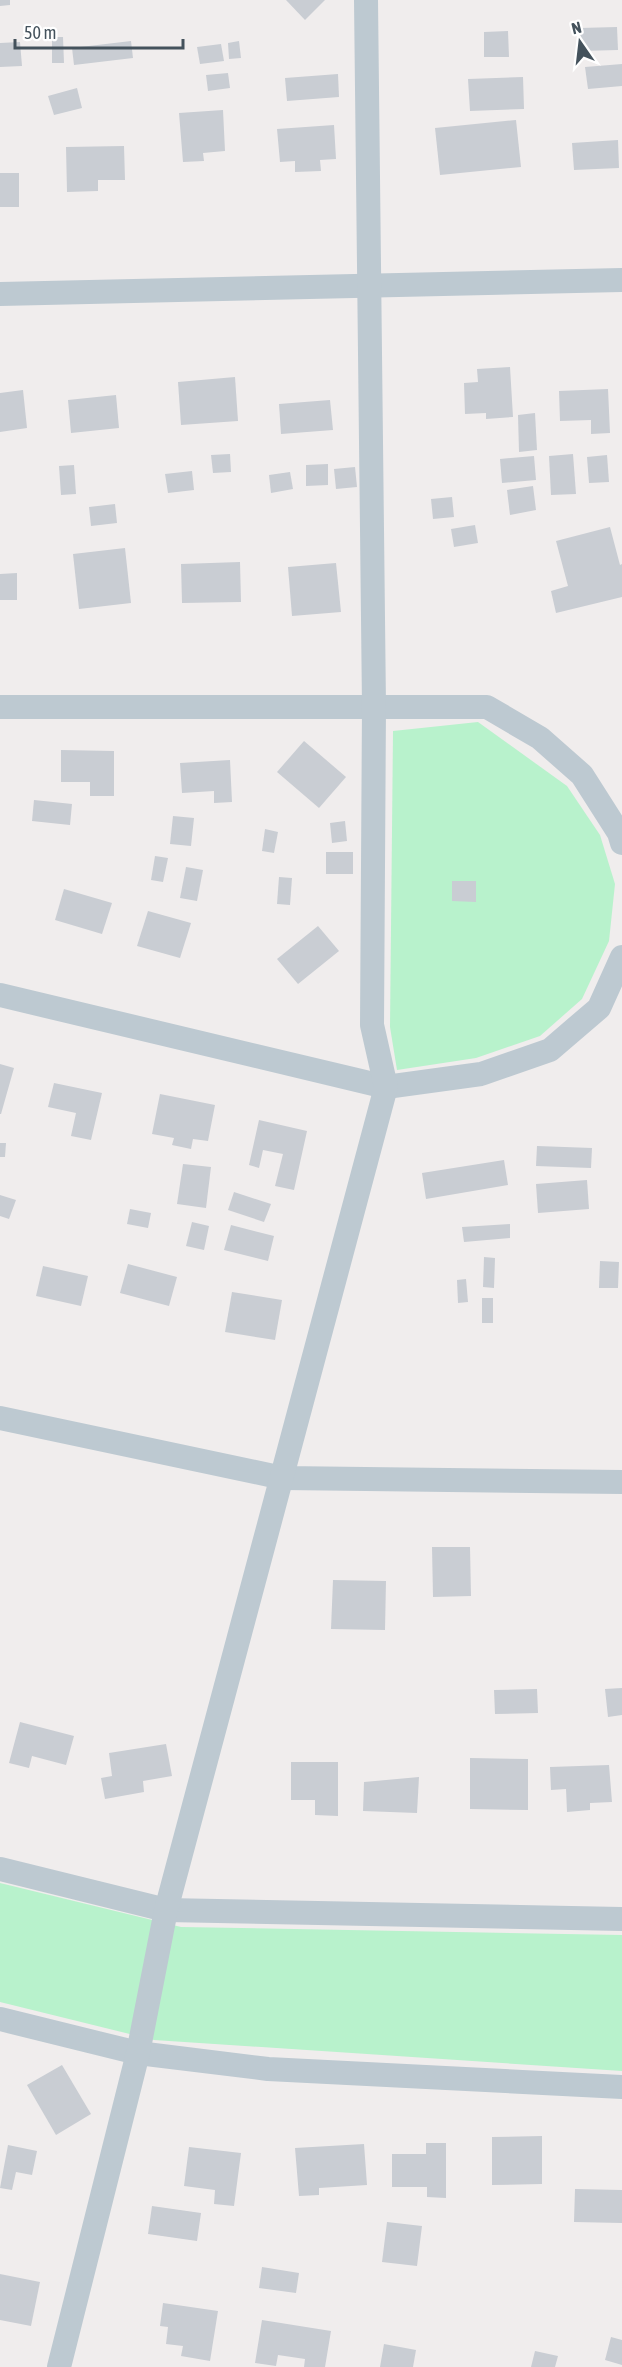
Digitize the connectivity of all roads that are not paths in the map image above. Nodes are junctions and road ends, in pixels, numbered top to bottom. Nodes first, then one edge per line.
1 (366, 0) edge
2 (622, 280) edge
3 (369, 286) junction
4 (0, 294) edge
5 (374, 706) junction
6 (0, 707) edge
7 (622, 843) edge
8 (622, 957) edge
9 (0, 995) edge
10 (386, 1087) junction
11 (0, 1418) edge
12 (283, 1479) junction
13 (622, 1482) edge
14 (0, 1869) edge
15 (166, 1910) junction
16 (622, 1919) edge
17 (0, 2019) edge
18 (138, 2053) junction
19 (622, 2087) edge
20 (59, 2367) edge

1 - 3 street
2 - 3 street
3 - 4 street
3 - 5 street
5 - 6 street
5 - 7 street
5 - 10 street
8 - 10 street
9 - 10 street
10 - 12 street
11 - 12 street
12 - 13 street
12 - 15 street
14 - 15 street
15 - 16 street
15 - 18 street
17 - 18 street
18 - 19 street
18 - 20 street

